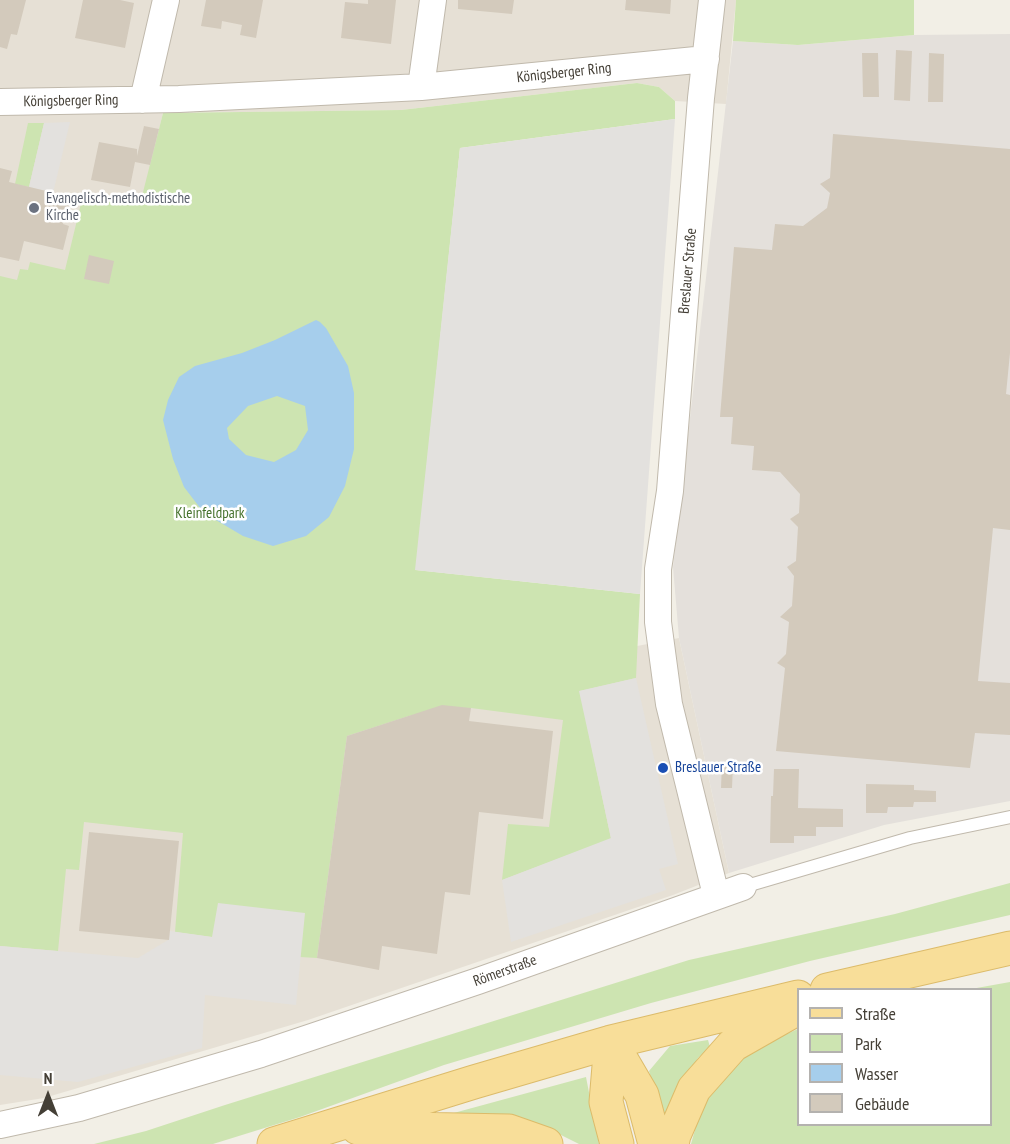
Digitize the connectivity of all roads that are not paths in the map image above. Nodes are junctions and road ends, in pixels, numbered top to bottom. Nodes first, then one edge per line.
1 (166, 0) edge
2 (433, 0) edge
3 (712, 0) edge
4 (706, 58) junction
5 (421, 87) junction
6 (143, 100) junction
7 (0, 102) edge
8 (1010, 817) edge
9 (743, 887) joint
10 (716, 896) junction
11 (1010, 948) edge
12 (834, 988) edge
13 (797, 996) edge
14 (797, 1009) edge
15 (611, 1042) junction
16 (0, 1125) edge
17 (329, 1127) junction
18 (274, 1144) edge
19 (546, 1144) edge
20 (617, 1144) edge
21 (655, 1144) edge
22 (672, 1144) edge

1 - 6 street
2 - 5 street
3 - 4 street, Breslauer Straße
4 - 5 street, Königsberger Ring
4 - 10 street, Breslauer Straße
5 - 6 street, Königsberger Ring
6 - 7 street, Königsberger Ring
8 - 9 lane, Römerstraße
9 - 10 street, Römerstraße
10 - 16 street, Römerstraße
11 - 12 main road
13 - 15 main road
14 - 22 main road
15 - 17 main road
15 - 20 main road
15 - 21 main road
17 - 18 main road
17 - 19 main road

